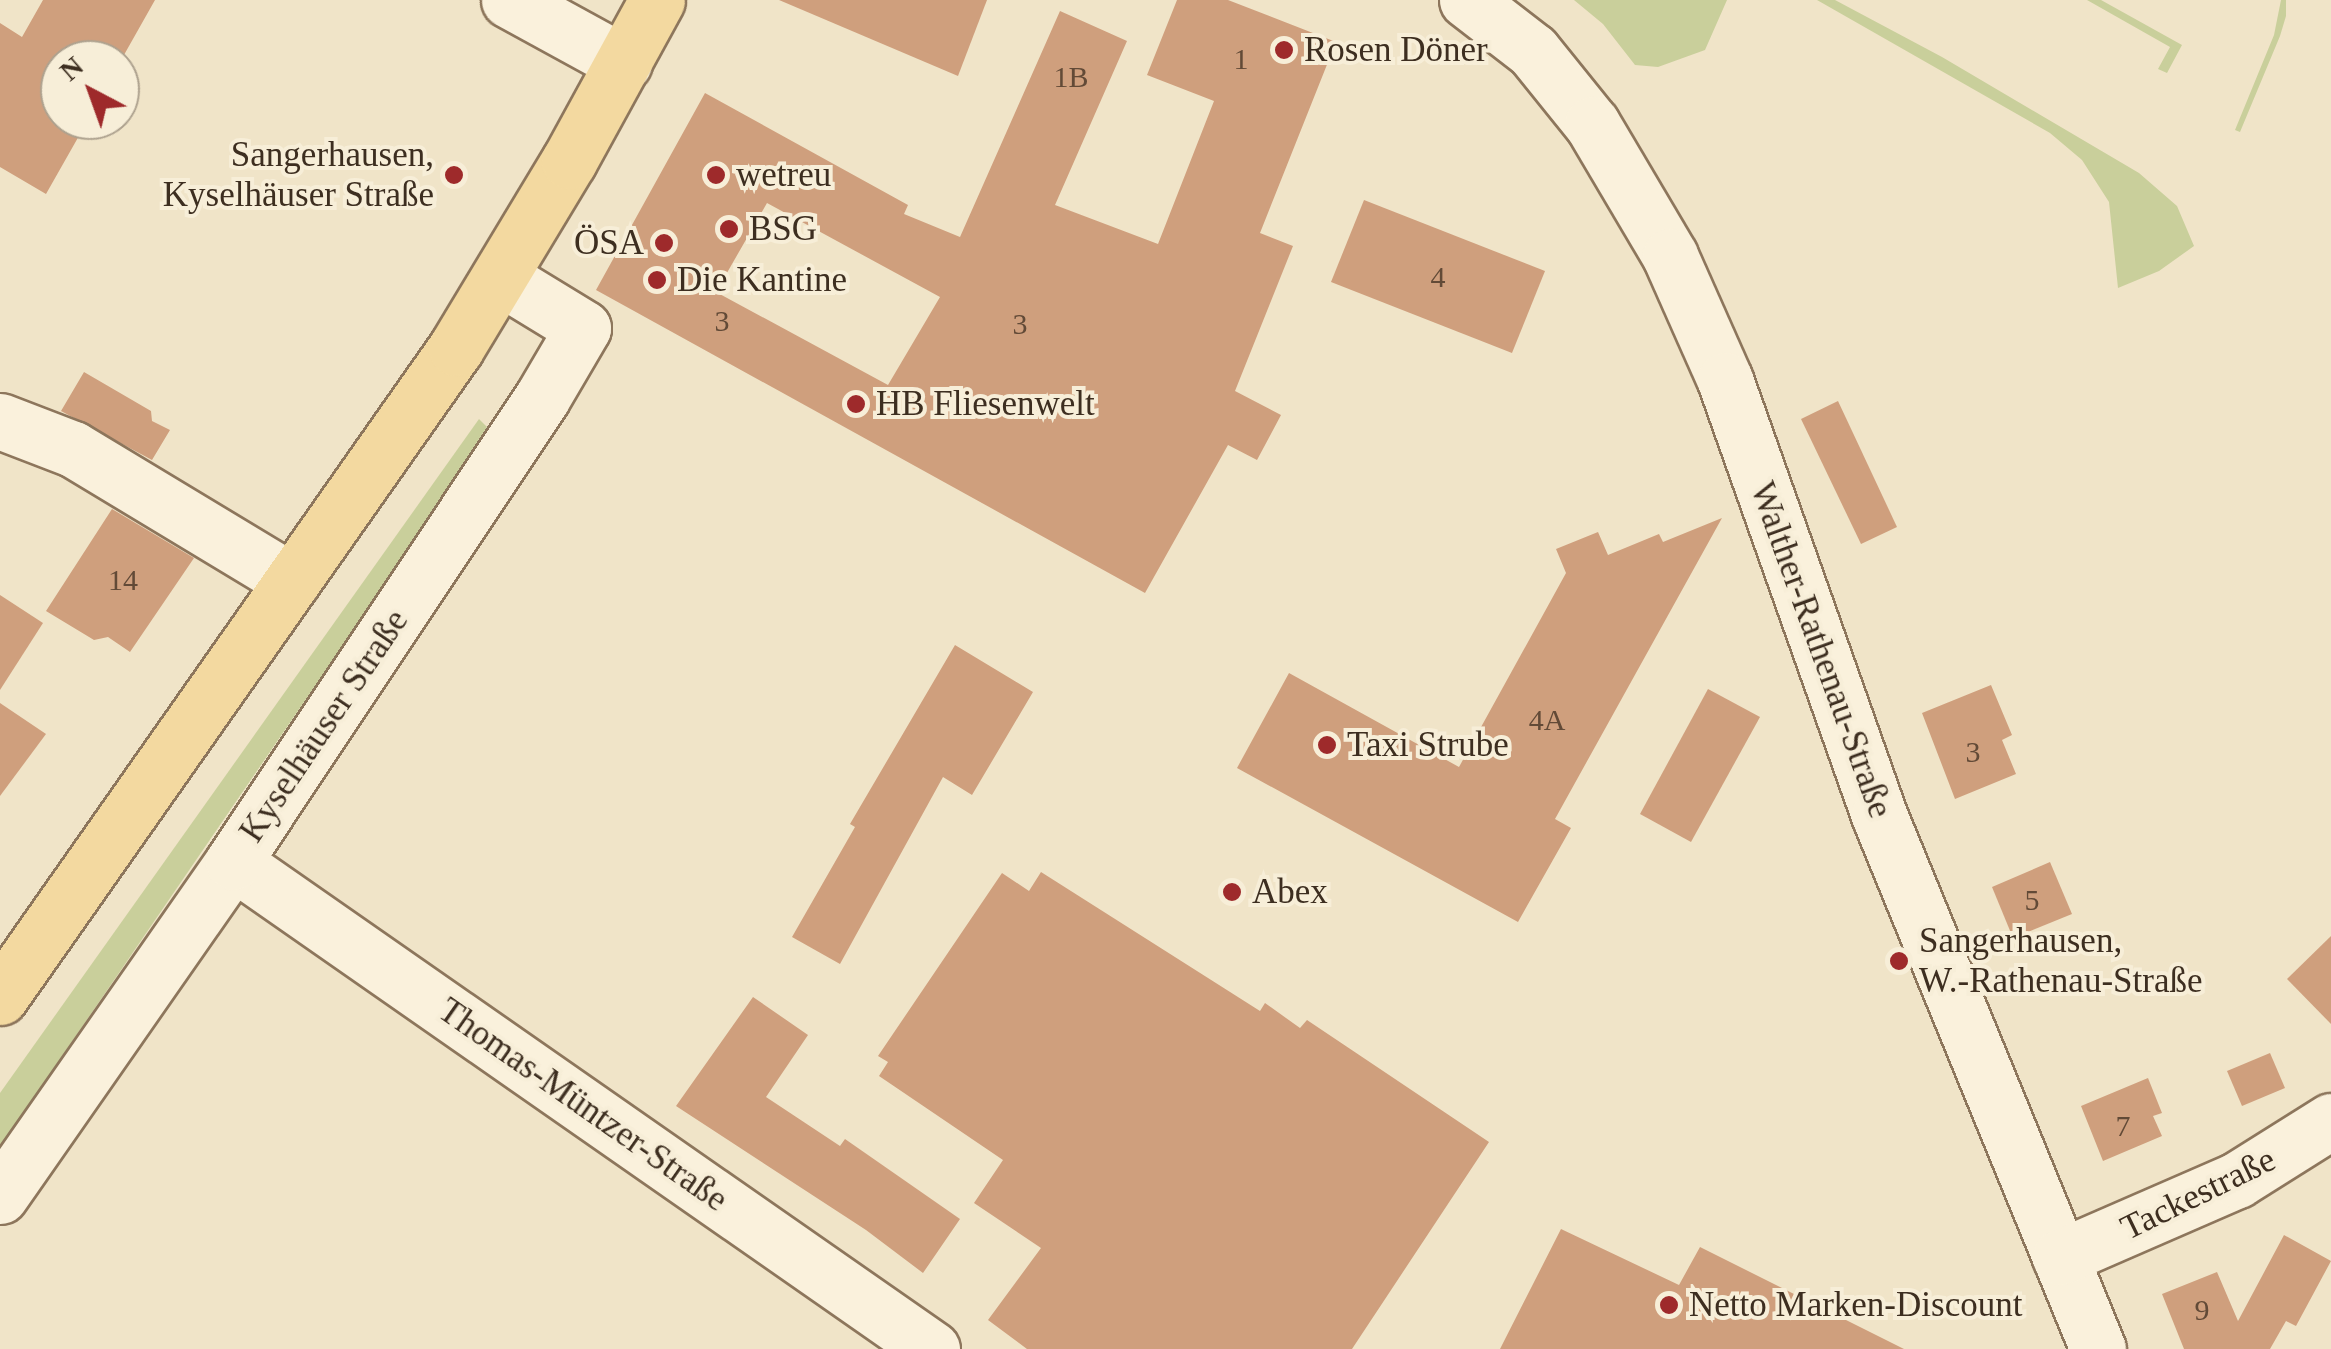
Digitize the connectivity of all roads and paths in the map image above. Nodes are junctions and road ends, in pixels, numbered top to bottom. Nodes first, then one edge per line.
1 (509, 0) edge
2 (657, 0) edge
3 (1468, 0) edge
4 (624, 62) junction
5 (501, 278) junction
6 (0, 421) edge
7 (292, 582) junction
8 (234, 862) junction
9 (0, 997) edge
10 (2331, 1121) edge
11 (0, 1196) edge
12 (2060, 1257) junction
13 (932, 1349) edge
14 (2098, 1349) edge

1 - 4 street
2 - 4 main road
3 - 12 street, Walther-Rathenau-Straße
4 - 5 main road
5 - 7 main road
5 - 8 street, Kyselhäuser Straße
6 - 7 street
7 - 9 main road
8 - 11 street, Kyselhäuser Straße
8 - 13 street, Thomas-Müntzer-Straße
10 - 12 street, Tackestraße
12 - 14 street, Walther-Rathenau-Straße

